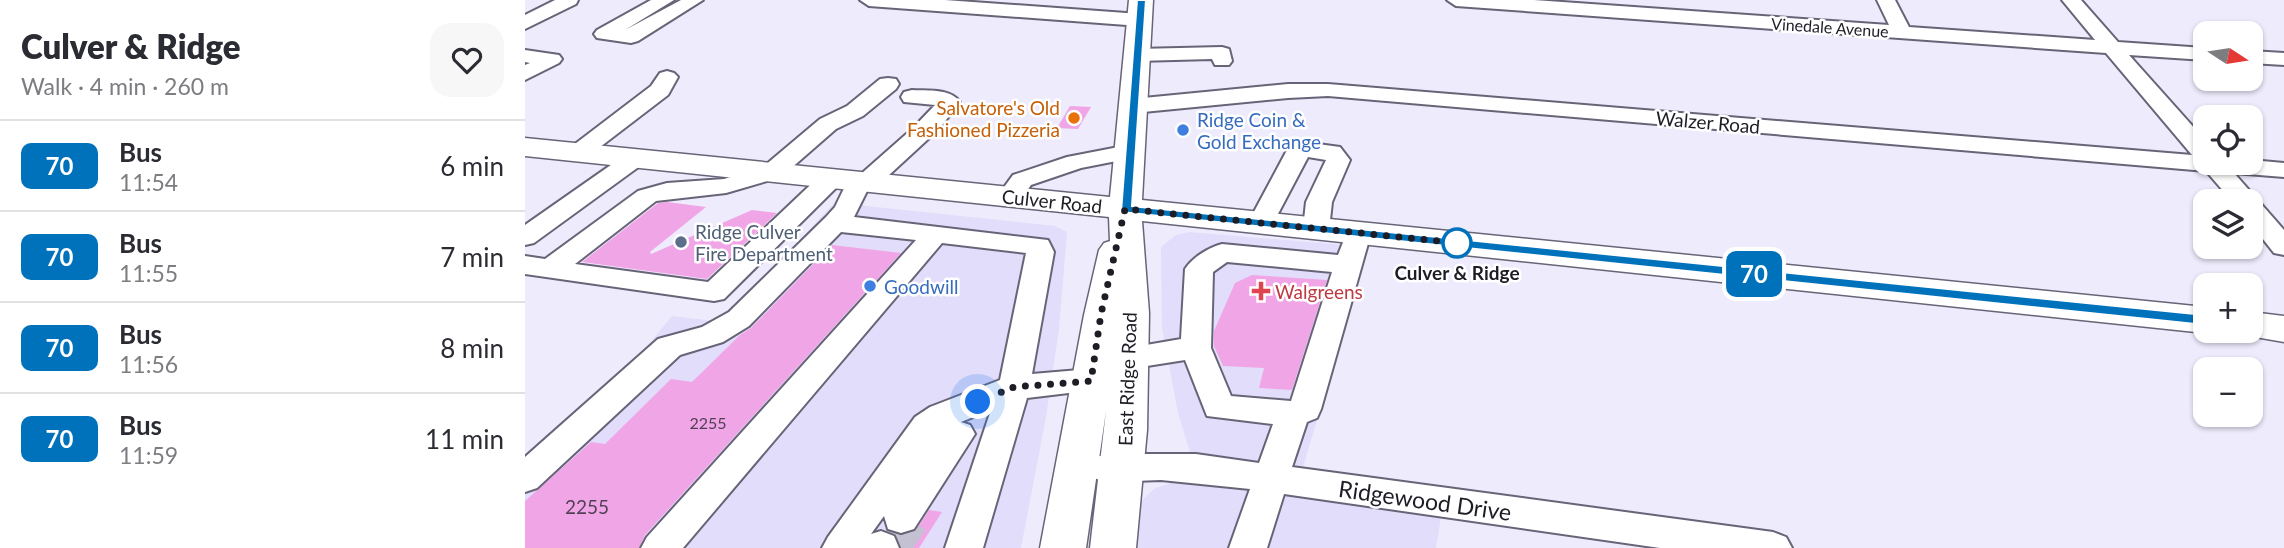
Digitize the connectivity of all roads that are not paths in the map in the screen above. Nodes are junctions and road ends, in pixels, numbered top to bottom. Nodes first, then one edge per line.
1 (569, 0) edge
2 (665, 0) edge
3 (694, 0) edge
4 (869, 0) edge
5 (1455, 0) edge
6 (1886, 0) edge
7 (2071, 0) edge
8 (967, 3) edge
9 (1075, 7) edge
10 (1140, 10) edge
11 (525, 23) edge
12 (1902, 32) junction
13 (2112, 47) junction
14 (2193, 53) edge
15 (1137, 55) junction
16 (525, 56) edge
17 (2263, 58) edge
18 (2284, 60) edge
19 (1221, 61) dead end
20 (525, 74) edge
21 (667, 77) dead end
22 (888, 84) dead end
23 (912, 97) dead end
24 (1133, 106) junction
25 (2193, 141) edge
26 (525, 147) edge
27 (579, 152) junction
28 (1129, 152) junction
29 (636, 158) junction
30 (2193, 160) edge
31 (2263, 167) edge
32 (2284, 170) edge
33 (772, 172) junction
34 (2222, 175) edge
35 (853, 181) junction
36 (2234, 189) edge
37 (1010, 197) junction
38 (1125, 209) junction
39 (2263, 222) edge
40 (835, 223) junction
41 (1261, 223) junction
42 (1316, 229) junction
43 (936, 234) junction
44 (525, 237) edge
45 (2284, 247) edge
46 (1353, 249) junction
47 (537, 267) edge
48 (2193, 319) edge
49 (2263, 326) edge
50 (2284, 329) edge
51 (1196, 348) junction
52 (1128, 358) junction
53 (1091, 381) junction
54 (1014, 387) junction
55 (978, 402) junction
56 (1293, 414) junction
57 (996, 447) junction
58 (947, 452) junction
59 (1123, 466) junction
60 (1075, 470) junction
61 (525, 478) edge
62 (1272, 479) junction
63 (884, 537) edge
64 (1686, 542) edge
65 (660, 548) edge
66 (841, 548) edge
67 (964, 548) edge
68 (1063, 548) edge
69 (1112, 548) edge
70 (1248, 548) edge
71 (1773, 548) edge

1 - 11 street
2 - 3 street
4 - 8 street
5 - 12 street, Vinedale Avenue
6 - 12 street
7 - 13 street
8 - 9 street
9 - 10 street
10 - 15 main road, East Ridge Road
12 - 13 street, Vinedale Avenue
13 - 14 street, Vinedale Avenue
13 - 25 street
15 - 19 street
15 - 24 main road, East Ridge Road
16 - 20 street
17 - 18 street
21 - 27 street
22 - 33 street
23 - 35 street
24 - 28 main road, East Ridge Road
24 - 30 street, Walzer Road
26 - 27 main road, Culver Road
27 - 29 main road, Culver Road
28 - 37 street
28 - 38 main road, East Ridge Road
29 - 33 main road, Culver Road
29 - 44 street
31 - 32 street, Walzer Road
33 - 35 main road, Culver Road
33 - 47 street
34 - 36 street
35 - 37 main road, Culver Road
35 - 40 street
35 - 47 street
37 - 38 main road, Culver Road
38 - 41 main road, Culver Road
38 - 52 main road, East Ridge Road
38 - 53 main road, East Ridge Road
39 - 45 street
40 - 43 street
40 - 61 street
41 - 42 main road, Culver Road
41 - 42 street
42 - 46 main road, Culver Road
43 - 54 street
43 - 65 street
46 - 48 main road, Culver Road
46 - 51 street
46 - 56 street
49 - 50 main road
51 - 52 street
51 - 56 street
52 - 59 main road, East Ridge Road
53 - 54 street
53 - 60 main road, East Ridge Road
54 - 55 street
54 - 57 street
55 - 58 street
55 - 66 street
56 - 62 street
57 - 58 street
57 - 67 street
58 - 63 street
58 - 63 street
59 - 60 street, Ridgewood Drive
59 - 62 street, Ridgewood Drive
59 - 69 main road, East Ridge Road
60 - 68 main road, East Ridge Road
62 - 64 street, Ridgewood Drive
62 - 70 street
64 - 71 street, Ridgewood Drive

